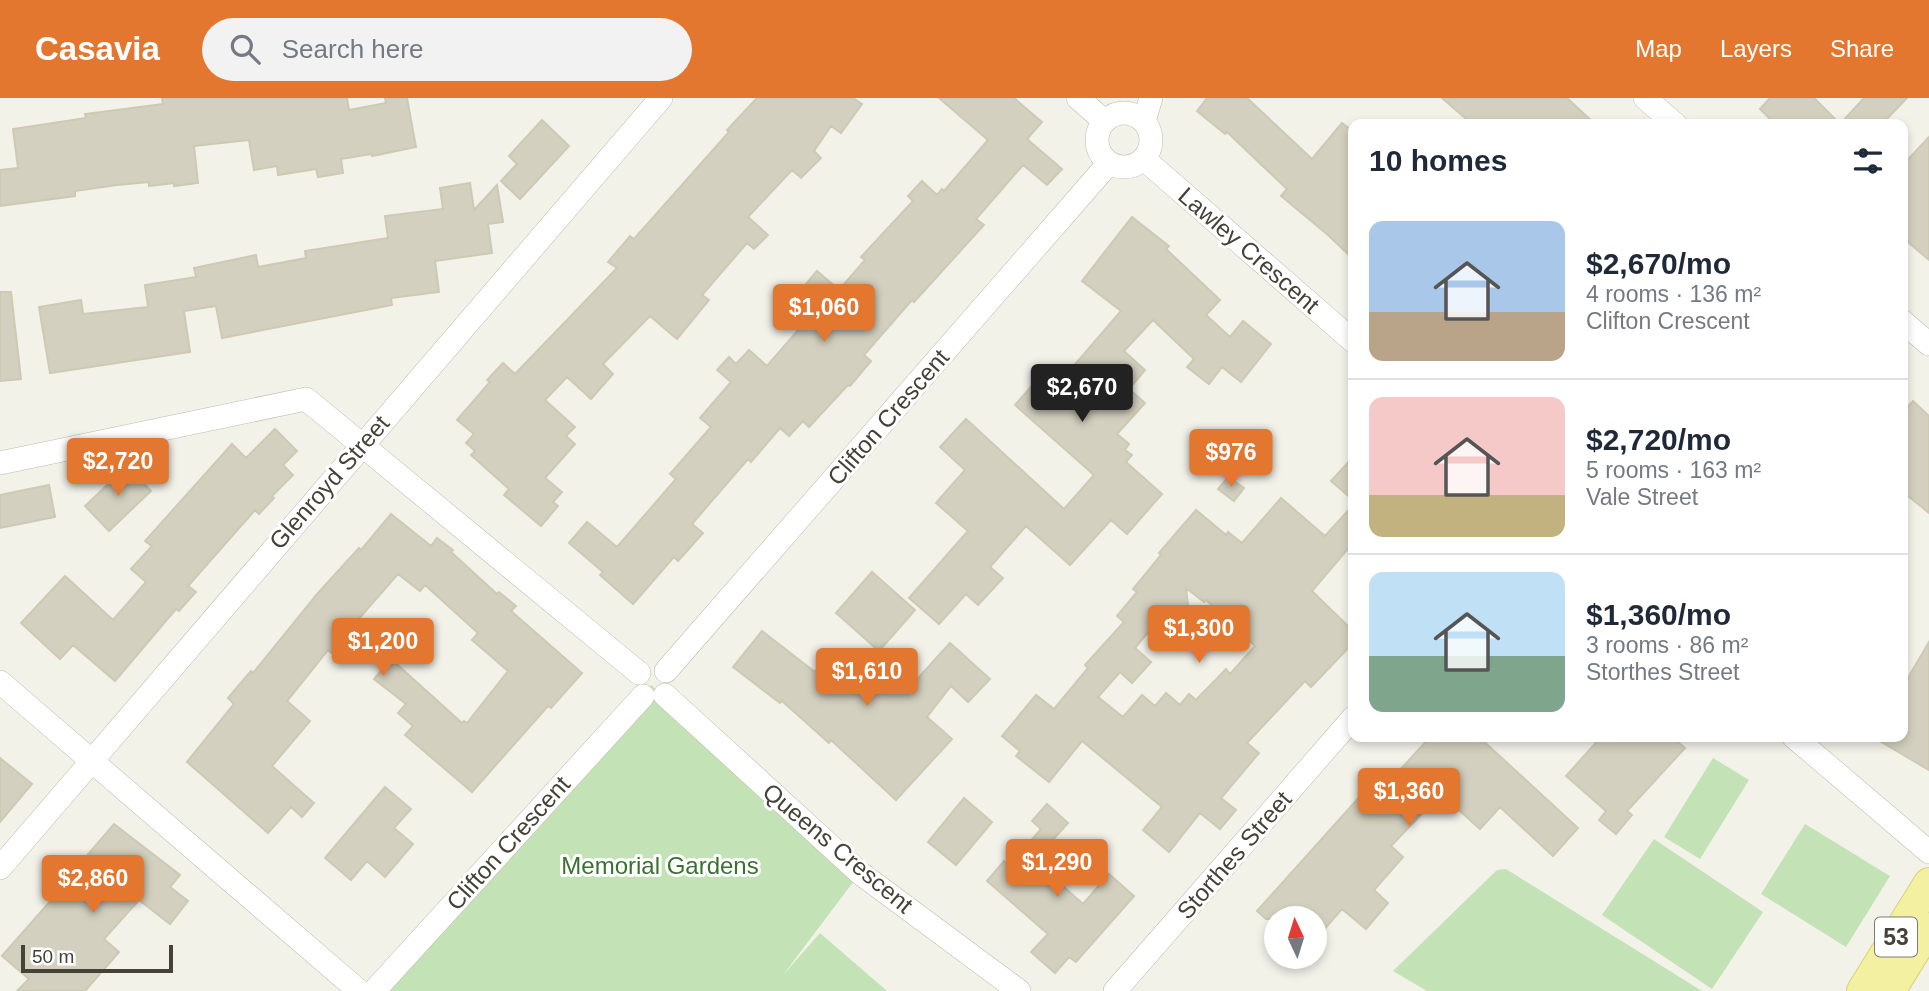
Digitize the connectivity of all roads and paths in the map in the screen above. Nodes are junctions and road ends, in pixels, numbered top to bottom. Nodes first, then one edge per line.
1 (661, 98) edge
2 (1078, 98) edge
3 (1151, 98) edge
4 (1645, 98) edge
5 (1669, 119) edge
6 (1104, 121) junction
7 (1143, 121) junction
8 (1144, 159) junction
9 (1109, 163) junction
10 (1908, 326) edge
11 (1348, 337) edge
12 (1929, 344) edge
13 (360, 446) junction
14 (0, 463) edge
15 (0, 682) edge
16 (649, 688) junction
17 (1348, 724) edge
18 (1800, 742) edge
19 (90, 761) junction
20 (1929, 852) edge
21 (0, 868) edge
22 (1929, 883) edge
23 (1929, 928) edge
24 (359, 991) edge
25 (373, 991) edge
26 (1019, 991) edge
27 (1115, 991) edge
28 (1862, 991) edge
29 (1890, 991) edge

1 - 13 street, Glenroyd Street
2 - 6 street
3 - 7 street
4 - 5 street
6 - 7 street
6 - 9 street
7 - 8 street
8 - 9 street
8 - 11 street, Lawley Crescent
9 - 16 street, Clifton Crescent
10 - 12 street
13 - 14 street, Queens Crescent
13 - 16 street, Queens Crescent
13 - 19 street, Glenroyd Street
15 - 19 street
16 - 25 street, Clifton Crescent
16 - 26 street, Queens Crescent
17 - 27 street, Storthes Street
18 - 20 street
19 - 21 street, Glenroyd Street
19 - 24 street
22 - 28 main road, 53
23 - 29 main road, 53

